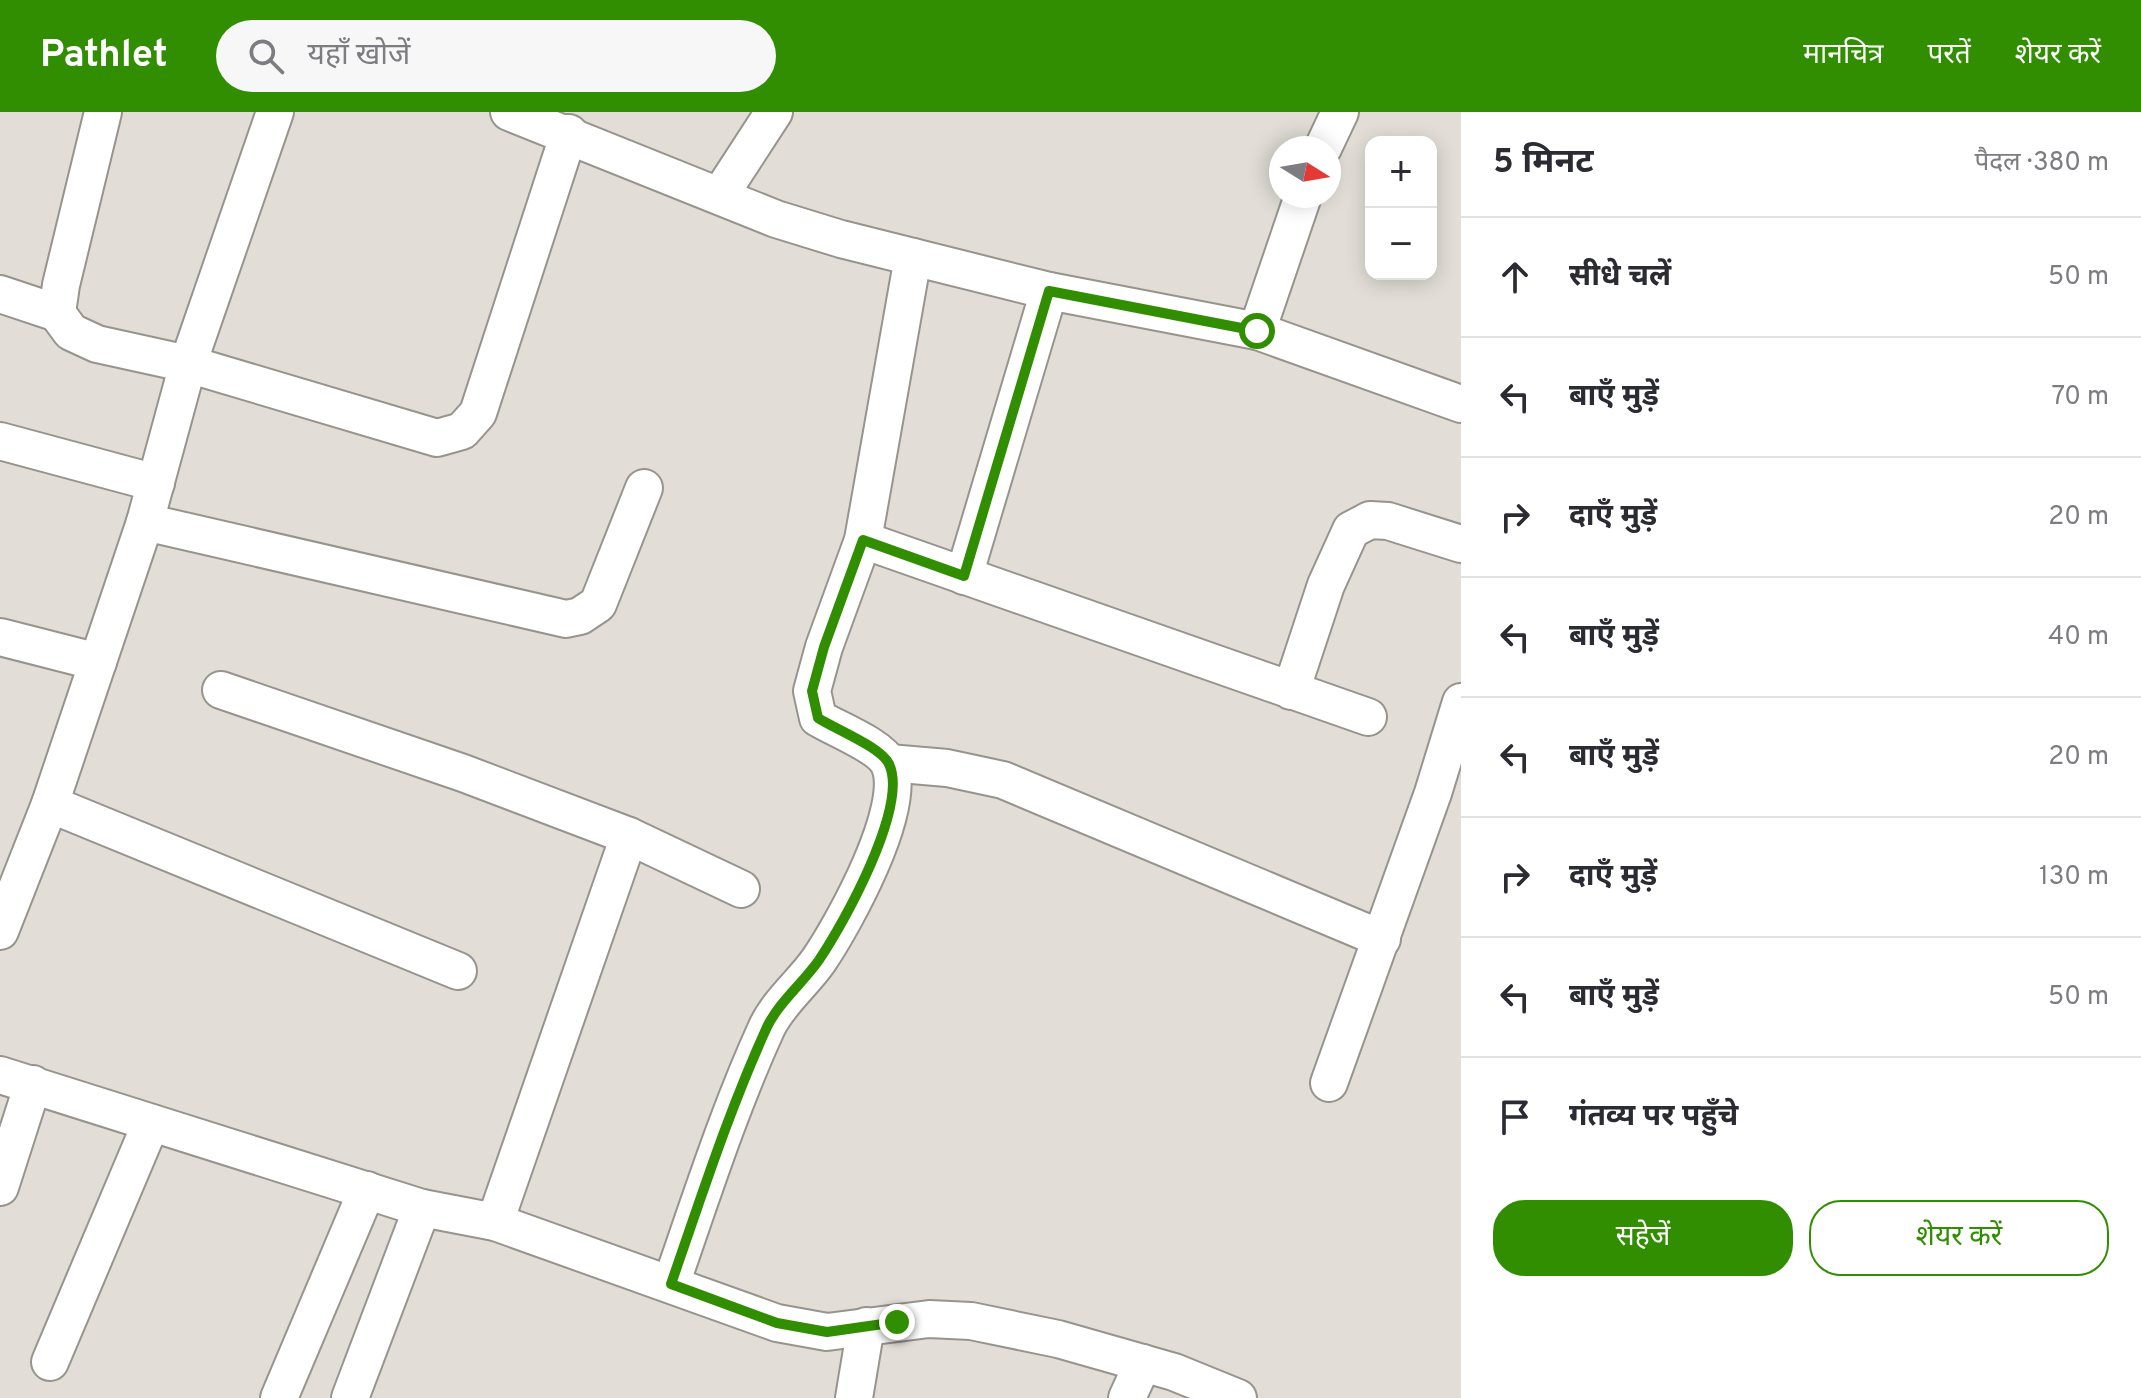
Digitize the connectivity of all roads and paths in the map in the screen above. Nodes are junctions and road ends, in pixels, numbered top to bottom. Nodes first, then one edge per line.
1 (103, 112) edge
2 (275, 112) edge
3 (509, 112) edge
4 (774, 112) edge
5 (1340, 112) edge
6 (569, 133) junction
7 (1329, 136) edge
8 (720, 195) junction
9 (1299, 208) edge
10 (913, 257) junction
11 (1049, 291) junction
12 (0, 294) edge
13 (57, 313) junction
14 (1257, 331) junction
15 (188, 364) junction
16 (1461, 404) edge
17 (0, 441) edge
18 (156, 483) junction
19 (644, 488) dead end
20 (145, 522) junction
21 (863, 540) junction
22 (1461, 544) edge
23 (964, 576) junction
24 (0, 637) edge
25 (98, 662) junction
26 (221, 690) dead end
27 (1291, 691) junction
28 (1461, 702) edge
29 (1368, 717) dead end
30 (889, 763) junction
31 (50, 804) junction
32 (629, 836) junction
33 (741, 889) dead end
34 (0, 931) edge
35 (1382, 939) junction
36 (458, 971) dead end
37 (16, 1080) edge
38 (1329, 1083) dead end
39 (151, 1123) junction
40 (0, 1187) edge
41 (367, 1190) junction
42 (422, 1208) junction
43 (495, 1222) junction
44 (671, 1284) junction
45 (866, 1326) junction
46 (50, 1362) dead end
47 (1143, 1363) junction
48 (279, 1398) edge
49 (350, 1398) edge
50 (854, 1398) edge
51 (1127, 1398) edge
52 (1238, 1398) edge

1 - 13 street
2 - 15 street
3 - 6 street
4 - 8 street
5 - 7 street
6 - 8 street
6 - 15 street
8 - 10 street
9 - 14 street
10 - 11 street
10 - 21 street
11 - 14 street
11 - 23 street
12 - 13 street
13 - 15 street
14 - 16 street
15 - 18 street
17 - 18 street
18 - 20 street
19 - 20 street
20 - 25 street
21 - 23 street
21 - 30 street
22 - 27 street
23 - 27 street
24 - 25 street
25 - 31 street
26 - 32 street
27 - 29 street
28 - 35 street
30 - 35 street
30 - 44 street
31 - 34 street
31 - 36 street
32 - 33 street
32 - 43 street
35 - 38 street
37 - 39 street
37 - 40 street
39 - 41 street
39 - 46 street
41 - 42 street
41 - 48 street
42 - 43 street
42 - 49 street
43 - 44 street
44 - 45 street
45 - 47 street
45 - 50 street
47 - 51 street
47 - 52 street

